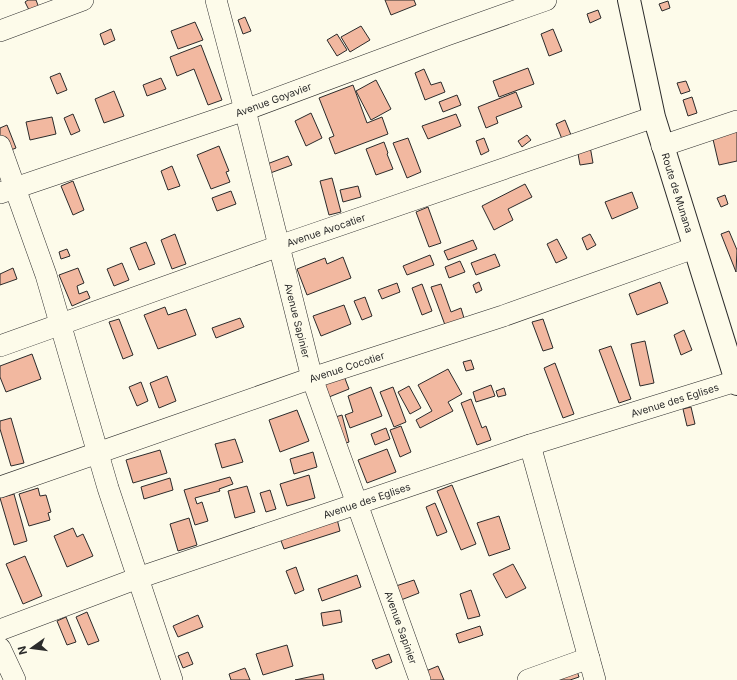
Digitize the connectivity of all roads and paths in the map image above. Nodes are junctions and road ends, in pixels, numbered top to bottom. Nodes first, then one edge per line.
1 (83, 0) edge
2 (216, 0) edge
3 (546, 0) edge
4 (629, 0) edge
5 (53, 5) edge
6 (0, 31) edge
7 (245, 110) junction
8 (654, 117) junction
9 (737, 121) edge
10 (0, 146) edge
11 (662, 146) junction
12 (7, 190) edge
13 (279, 246) junction
14 (694, 248) junction
15 (60, 325) junction
16 (0, 346) edge
17 (312, 378) junction
18 (737, 382) edge
19 (530, 445) junction
20 (98, 454) junction
21 (0, 487) edge
22 (358, 504) junction
23 (138, 578) junction
24 (0, 630) edge
25 (0, 648) edge
26 (589, 658) junction
27 (15, 680) edge
28 (172, 680) edge
29 (420, 680) edge
30 (528, 680) edge
31 (595, 680) edge

1 - 5 street
2 - 7 street, Avenue Sapinier
3 - 7 street, Avenue Goyavier
4 - 8 main road, Route de Munana
5 - 6 street
7 - 12 street, Avenue Goyavier
7 - 13 street, Avenue Sapinier
8 - 11 main road, Route de Munana
8 - 13 street, Avenue Avocatier
9 - 11 street
10 - 12 street
11 - 14 main road, Route de Munana
12 - 15 street
13 - 15 street, Avenue Avocatier
13 - 17 street, Avenue Sapinier
14 - 17 street, Avenue Cocotier
14 - 18 main road, Route de Munana
15 - 16 street, Avenue Avocatier
15 - 20 street
17 - 20 street, Avenue Cocotier
17 - 22 street, Avenue Sapinier
18 - 19 street, Avenue des Eglises
19 - 22 street, Avenue des Eglises
19 - 26 street
20 - 21 street, Avenue Cocotier
20 - 23 street
22 - 23 street, Avenue des Eglises
22 - 29 street, Avenue Sapinier
23 - 24 street, Avenue des Eglises
23 - 28 street
25 - 27 street
26 - 30 street
26 - 31 street

